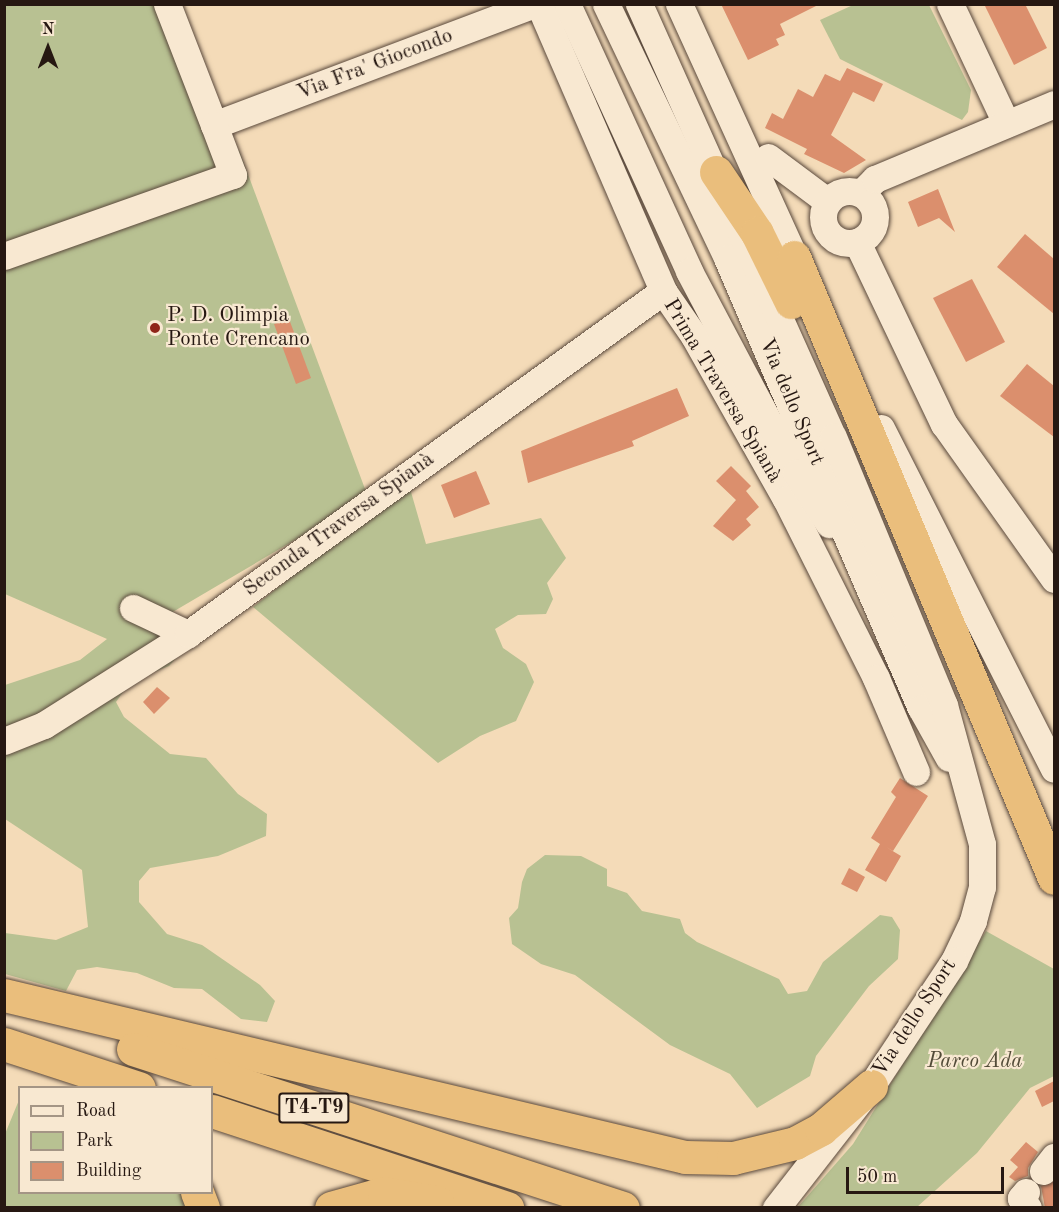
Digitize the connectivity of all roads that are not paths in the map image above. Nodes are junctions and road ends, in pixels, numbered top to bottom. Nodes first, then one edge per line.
1 (166, 4) edge
2 (537, 4) edge
3 (567, 4) edge
4 (606, 4) edge
5 (639, 4) edge
6 (679, 4) edge
7 (950, 4) edge
8 (1054, 104) edge
9 (1006, 123) junction
10 (214, 125) junction
11 (768, 157) dead end
12 (716, 172) junction
13 (861, 193) junction
14 (827, 201) junction
15 (857, 242) junction
16 (4, 255) edge
17 (794, 257) junction
18 (663, 291) junction
19 (910, 540) junction
20 (1054, 579) edge
21 (866, 581) junction
22 (133, 608) dead end
23 (188, 634) junction
24 (4, 741) edge
25 (1054, 769) edge
26 (916, 772) dead end
27 (973, 801) junction
28 (1054, 878) edge
29 (4, 995) edge
30 (4, 1008) edge
31 (4, 1044) edge
32 (4, 1060) edge
33 (78, 1086) edge
34 (133, 1086) edge
35 (871, 1086) junction
36 (213, 1111) edge
37 (331, 1208) edge
38 (455, 1208) edge
39 (507, 1208) edge
40 (622, 1208) edge
41 (776, 1208) edge

1 - 10 street
2 - 10 street, Via Fra' Giocondo
2 - 18 street, Prima Traversa Spianà
3 - 21 street
4 - 21 street, Via dello Sport
5 - 12 street, Via dello Sport
6 - 17 street
7 - 9 street
8 - 9 street
9 - 13 street
10 - 16 street
11 - 14 street
12 - 19 highway
12 - 27 street, Via dello Sport
13 - 14 street
13 - 15 street
14 - 15 street
15 - 20 street
17 - 19 highway
17 - 25 street
18 - 23 street, Seconda Traversa Spianà
18 - 26 street, Prima Traversa Spianà
19 - 28 highway
21 - 27 street, Via dello Sport
22 - 23 street
23 - 24 street, Seconda Traversa Spianà
27 - 35 street, Via dello Sport
29 - 35 highway
30 - 40 highway, T4-T9
31 - 34 highway
32 - 33 highway
35 - 41 street, Via dello Sport
36 - 39 highway, T4-T9
37 - 38 highway

